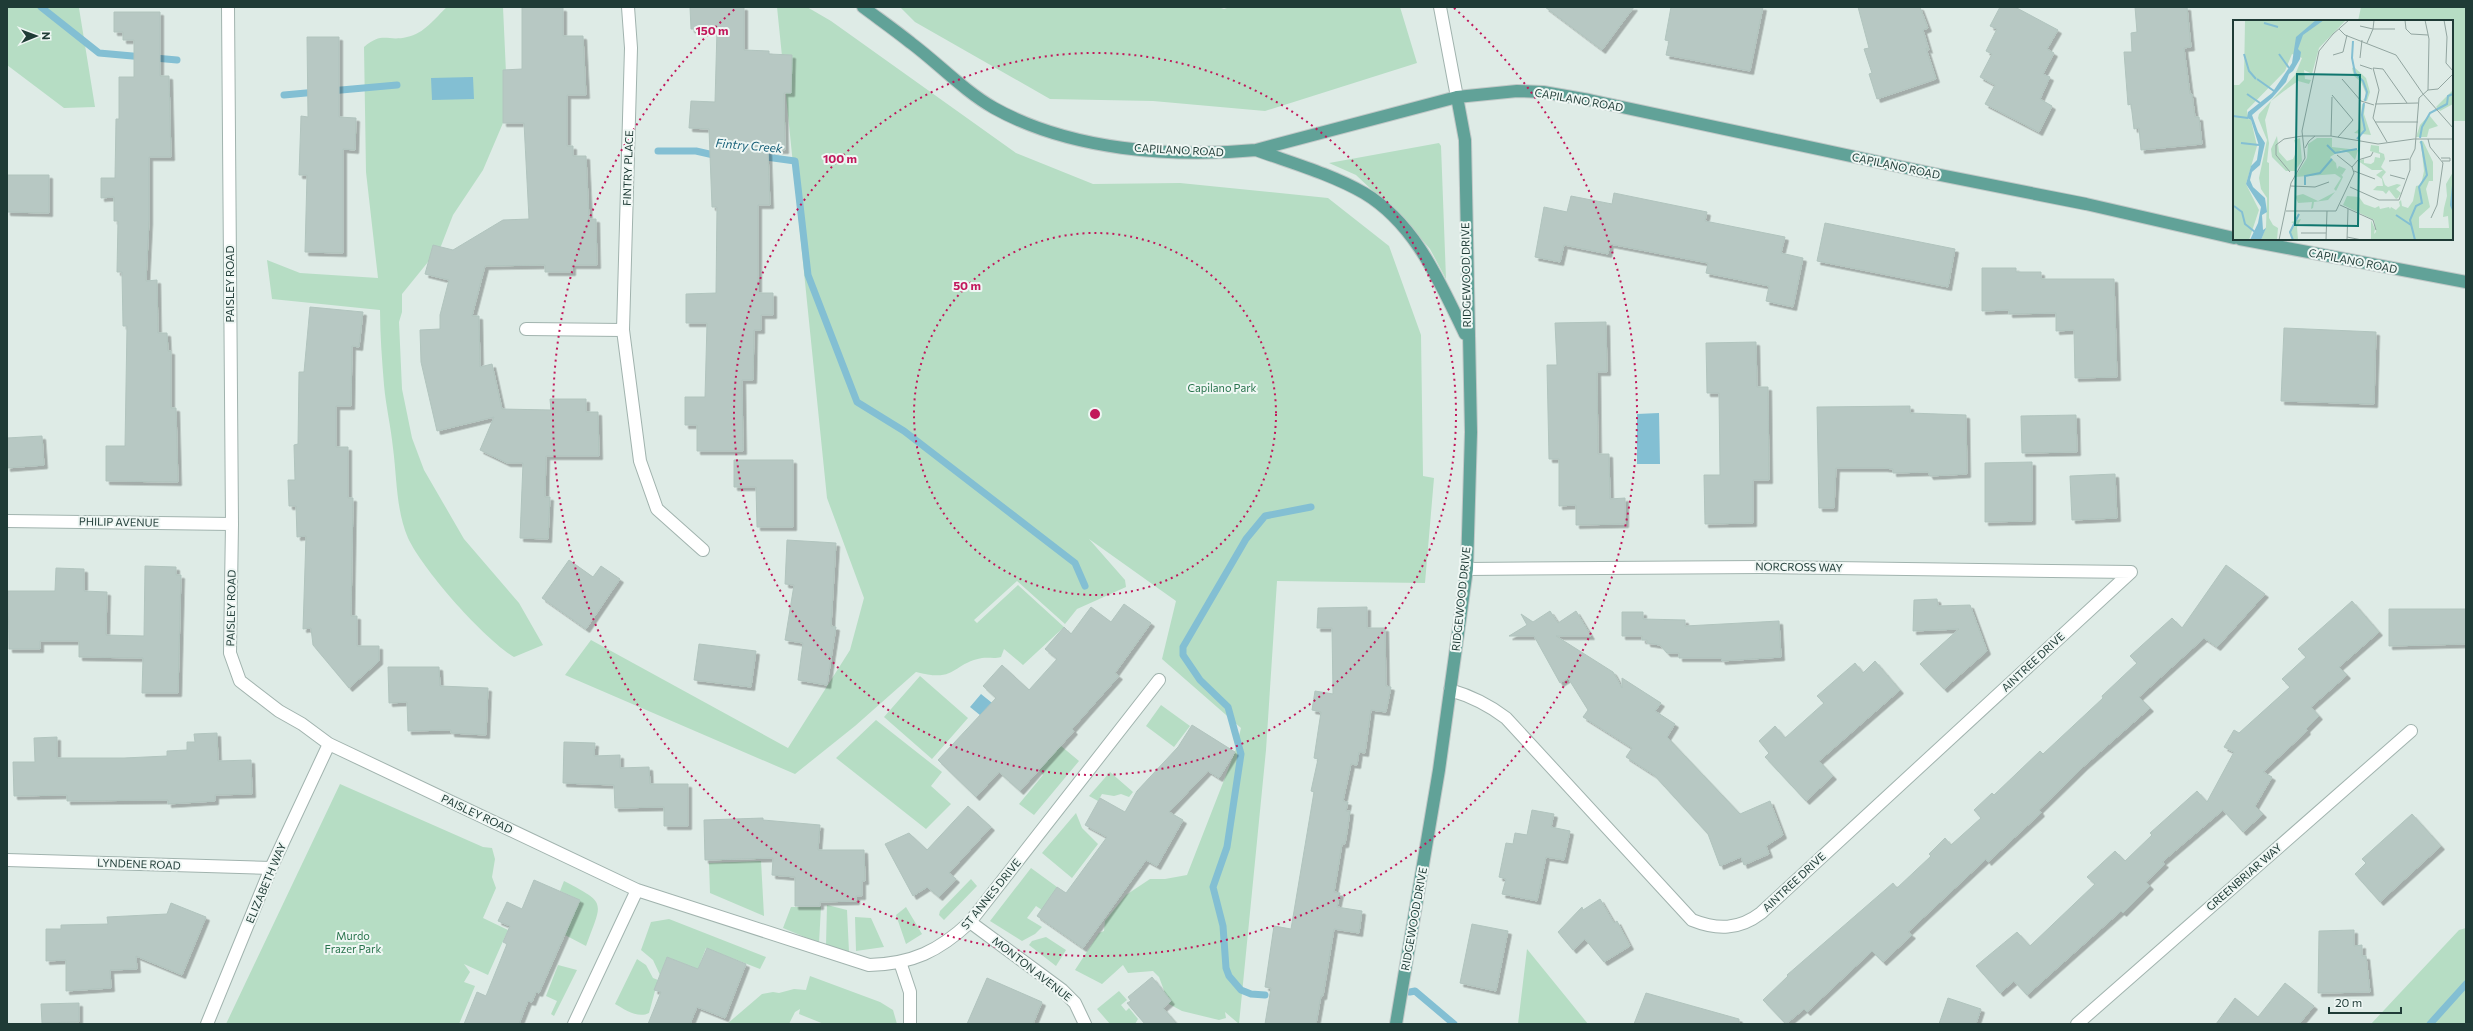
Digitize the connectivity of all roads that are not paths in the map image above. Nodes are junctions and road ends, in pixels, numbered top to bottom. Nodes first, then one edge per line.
1 (228, 7) edge
2 (628, 7) edge
3 (863, 7) edge
4 (1440, 7) edge
5 (1457, 98) junction
6 (1256, 150) junction
7 (2233, 238) edge
8 (2245, 240) edge
9 (2466, 282) edge
10 (526, 329) dead end
11 (623, 330) junction
12 (1467, 338) junction
13 (7, 521) edge
14 (232, 524) junction
15 (703, 550) dead end
16 (1467, 569) junction
17 (2131, 572) joint
18 (1158, 680) dead end
19 (1450, 690) junction
20 (2411, 731) dead end
21 (329, 744) junction
22 (7, 860) edge
23 (271, 868) junction
24 (637, 890) junction
25 (970, 922) junction
26 (900, 962) junction
27 (207, 1024) edge
28 (574, 1024) edge
29 (910, 1024) edge
30 (1085, 1024) edge
31 (1396, 1024) edge
32 (2077, 1024) edge

1 - 14 street, PAISLEY ROAD
2 - 11 street, FINTRY PLACE
3 - 6 main road, CAPILANO ROAD
4 - 5 street
5 - 6 main road, CAPILANO ROAD
5 - 7 main road, CAPILANO ROAD
5 - 12 main road, RIDGEWOOD DRIVE
6 - 12 main road
8 - 9 main road, CAPILANO ROAD
10 - 11 street
11 - 15 street, FINTRY PLACE
12 - 16 main road, RIDGEWOOD DRIVE
13 - 14 street, PHILIP AVENUE
14 - 21 street, PAISLEY ROAD
16 - 17 street, NORCROSS WAY
16 - 19 main road, RIDGEWOOD DRIVE
17 - 19 street, AINTREE DRIVE
18 - 25 street, ST ANNES DRIVE
19 - 31 main road, RIDGEWOOD DRIVE
20 - 32 street, GREENBRIAR WAY
21 - 23 street, ELIZABETH WAY
21 - 24 street, PAISLEY ROAD
22 - 23 street, LYNDENE ROAD
23 - 27 street, ELIZABETH WAY
24 - 26 street, ST ANNES DRIVE
24 - 28 street
25 - 26 street, ST ANNES DRIVE
25 - 30 street, MONTON AVENUE
26 - 29 street

